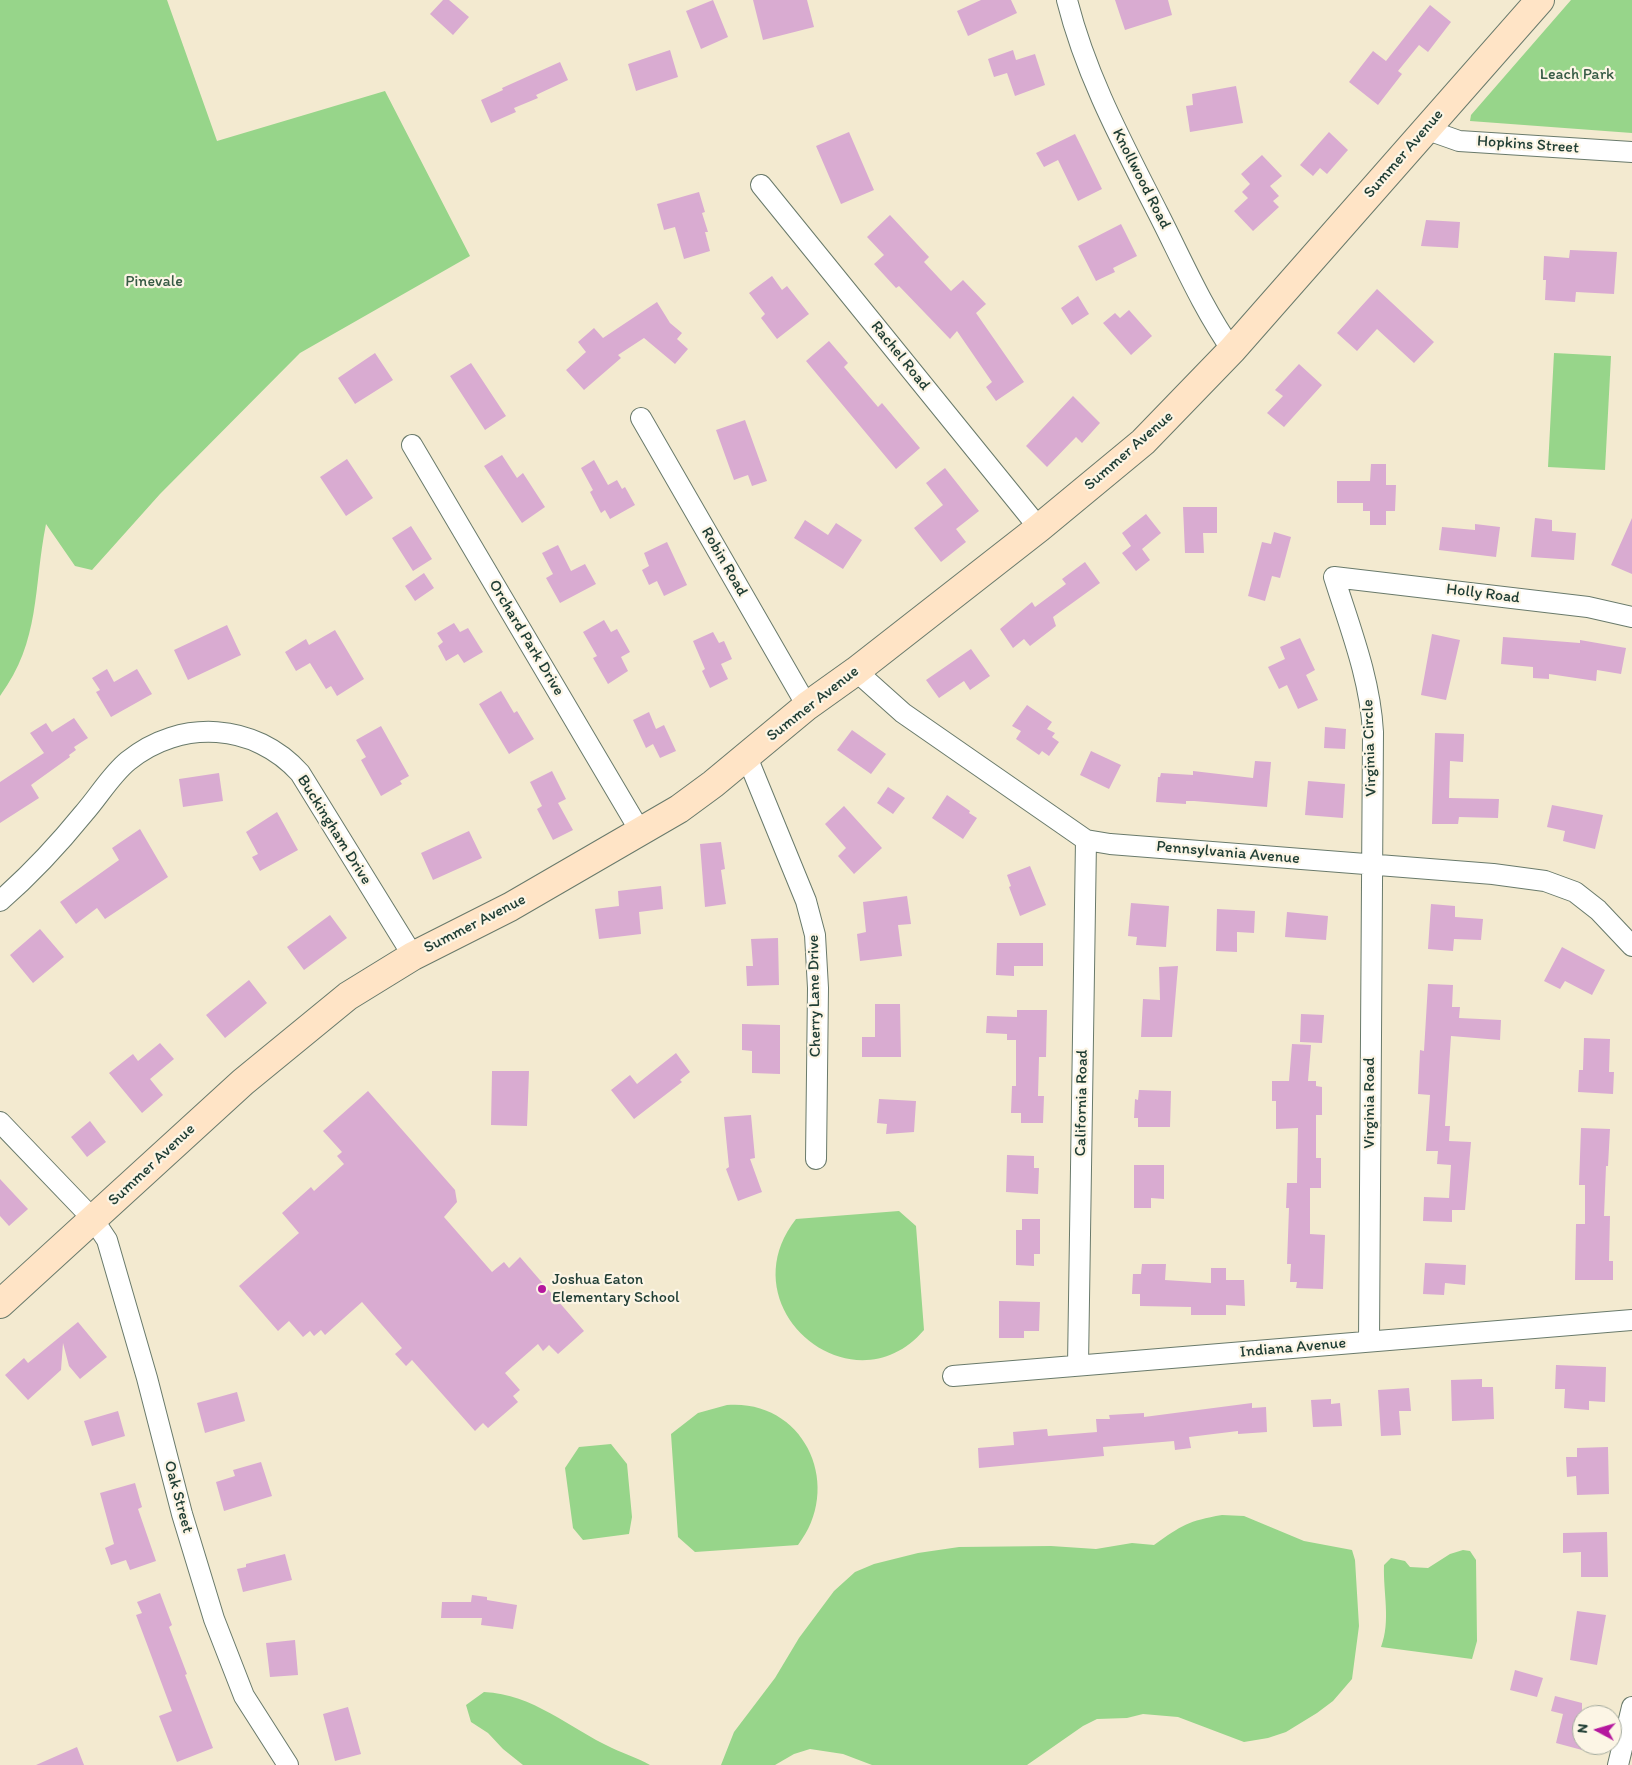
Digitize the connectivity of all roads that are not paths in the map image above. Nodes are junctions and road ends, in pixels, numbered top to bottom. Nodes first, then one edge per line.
1 (1067, 0) edge
2 (1540, 0) edge
3 (1425, 129) junction
4 (1632, 152) edge
5 (761, 185) dead end
6 (1232, 350) junction
7 (641, 418) dead end
8 (412, 445) dead end
9 (1039, 528) junction
10 (1334, 577) joint
11 (1632, 618) edge
12 (856, 671) junction
13 (807, 706) junction
14 (747, 757) junction
15 (640, 832) junction
16 (1086, 840) junction
17 (1371, 865) junction
18 (0, 902) edge
19 (1632, 946) edge
20 (413, 956) junction
21 (0, 1122) edge
22 (816, 1159) dead end
23 (93, 1219) junction
24 (0, 1304) edge
25 (1632, 1320) edge
26 (1369, 1341) junction
27 (1078, 1365) junction
28 (953, 1376) dead end
29 (1632, 1707) edge
30 (283, 1764) edge
31 (1618, 1765) edge

1 - 6 street, Knollwood Road
2 - 3 street, Summer Avenue
3 - 4 street, Hopkins Street
3 - 6 street, Summer Avenue
5 - 9 street, Rachel Road
6 - 9 street, Summer Avenue
7 - 13 street, Robin Road
8 - 15 street, Orchard Park Drive
9 - 12 street, Summer Avenue
10 - 11 street, Holly Road
10 - 17 street, Virginia Circle
12 - 13 street, Summer Avenue
12 - 16 street, Pennsylvania Avenue
13 - 14 street, Summer Avenue
14 - 15 street, Summer Avenue
14 - 22 street, Cherry Lane Drive
15 - 20 street, Summer Avenue
16 - 17 street, Pennsylvania Avenue
16 - 27 street, California Road
17 - 19 street, Pennsylvania Avenue
17 - 26 street, Virginia Road
18 - 20 street, Buckingham Drive
20 - 23 street, Summer Avenue
21 - 23 street, Oak Street
23 - 24 street, Summer Avenue
23 - 30 street, Oak Street
25 - 26 street, Indiana Avenue
26 - 27 street, Indiana Avenue
27 - 28 street, Indiana Avenue
29 - 31 street

